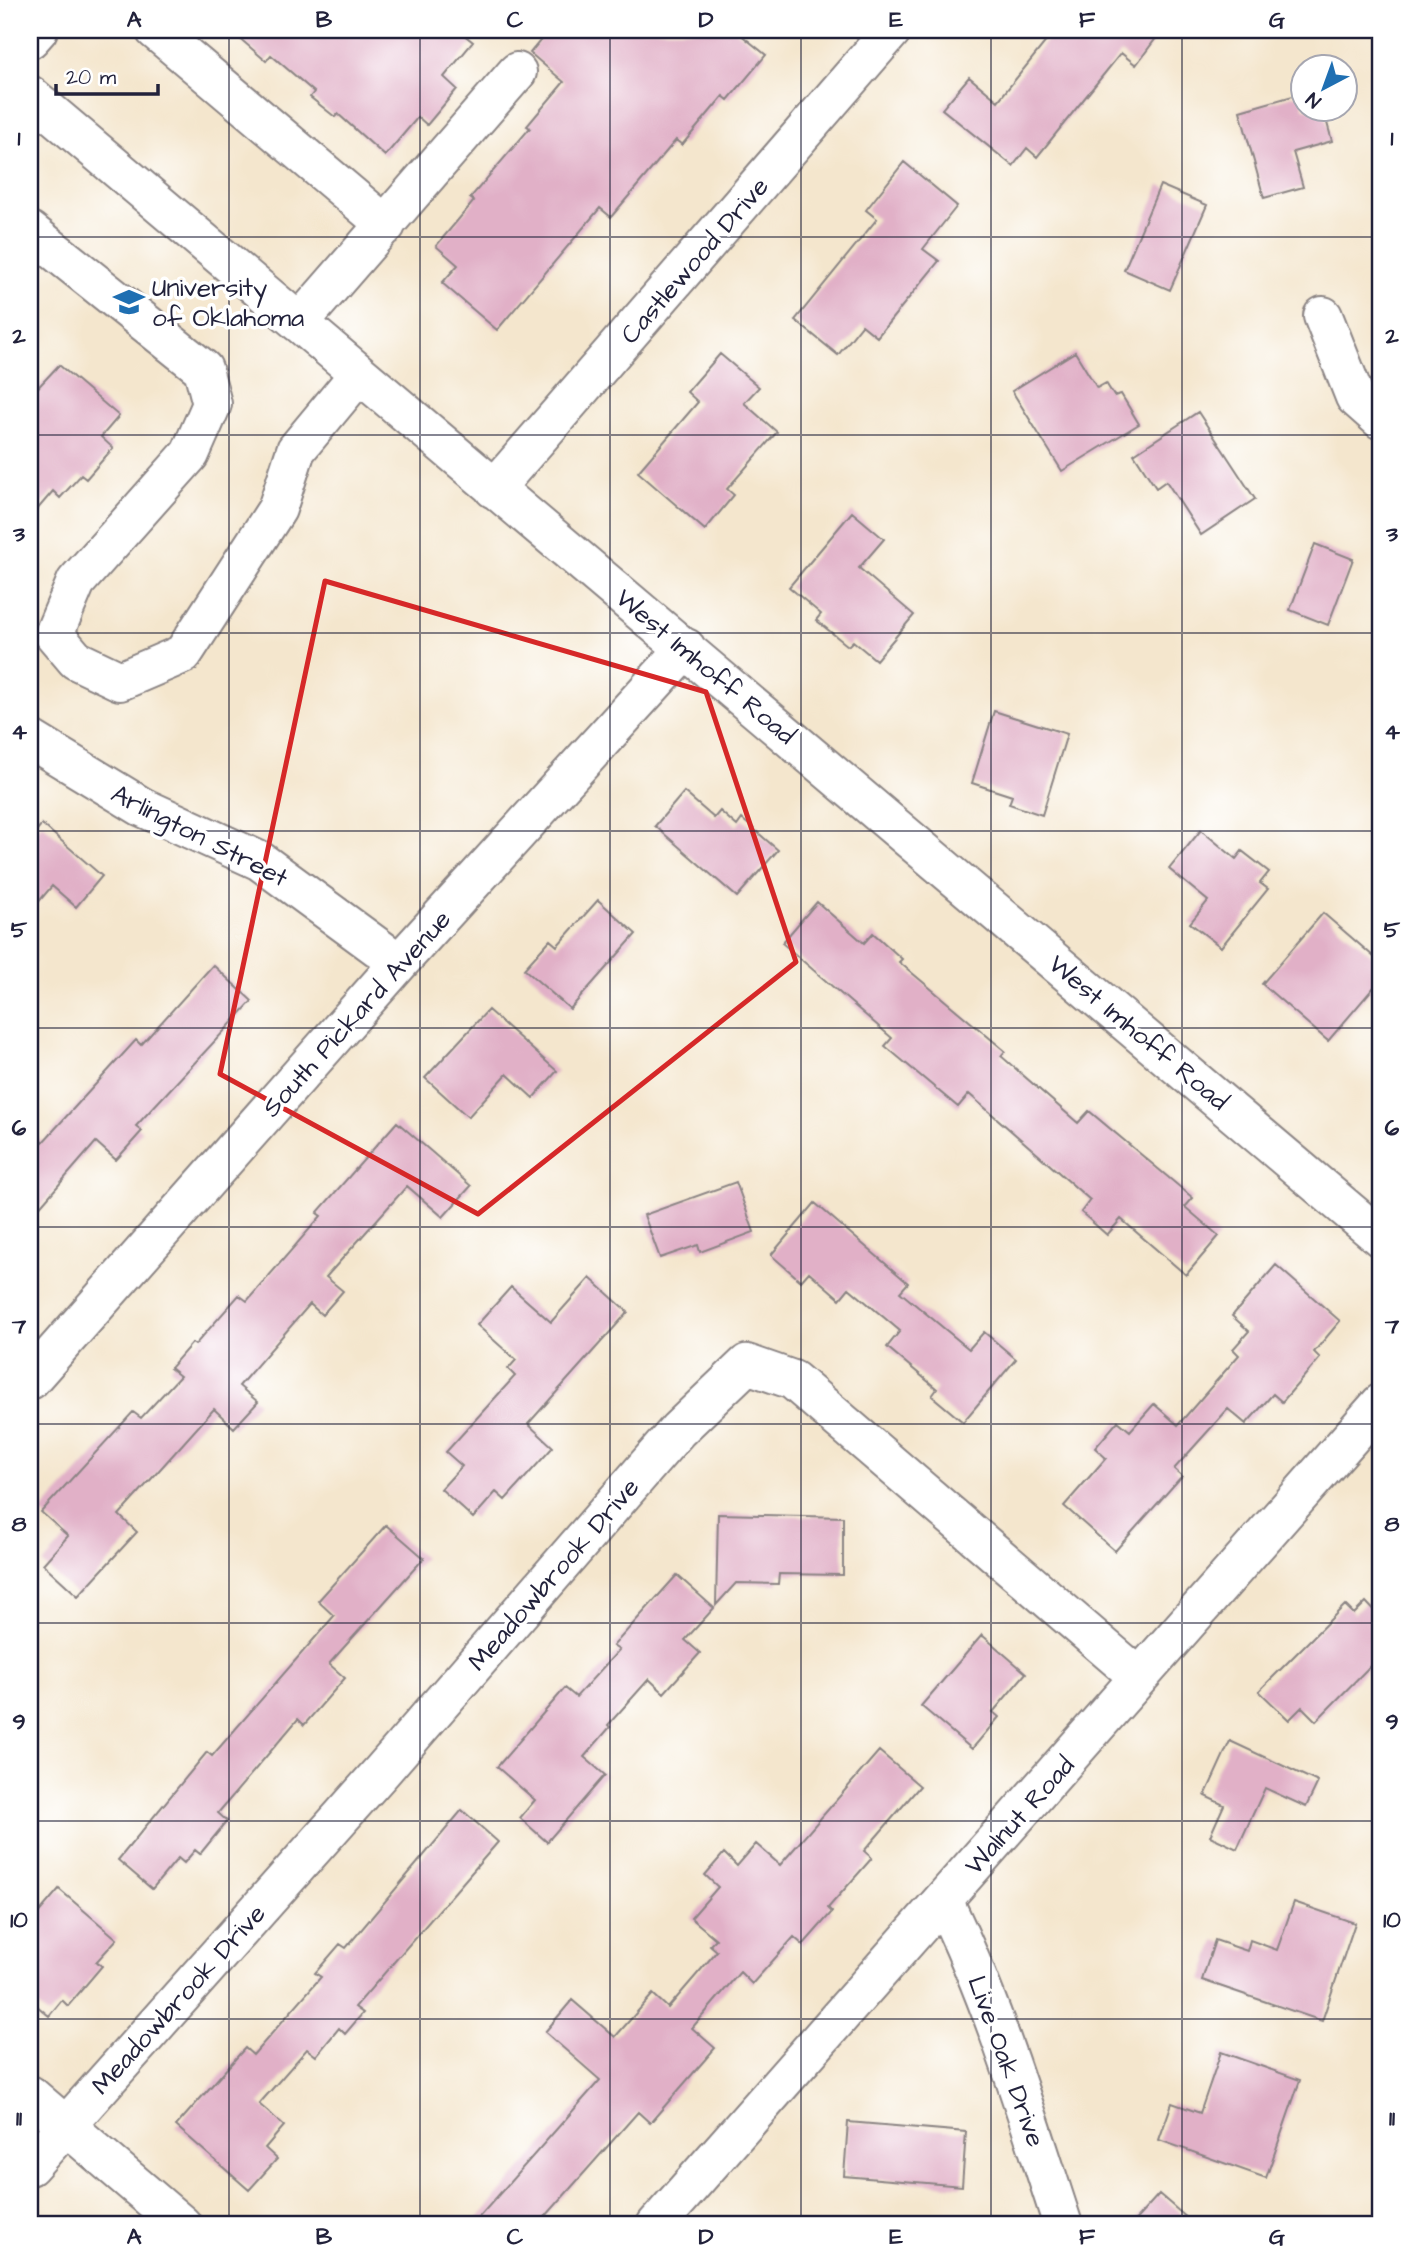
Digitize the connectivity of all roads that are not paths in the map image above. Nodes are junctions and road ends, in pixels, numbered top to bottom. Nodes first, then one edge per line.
1 (38, 30) edge
2 (155, 30) edge
3 (892, 30) edge
4 (30, 39) edge
5 (517, 72) dead end
6 (30, 95) edge
7 (386, 225) junction
8 (30, 231) edge
9 (1323, 316) dead end
10 (299, 323) junction
11 (359, 374) junction
12 (1381, 420) edge
13 (494, 489) junction
14 (686, 648) junction
15 (30, 739) edge
16 (399, 962) junction
17 (1381, 1238) edge
18 (30, 1380) edge
19 (1381, 1403) edge
20 (1139, 1677) junction
21 (943, 1900) junction
22 (30, 2095) edge
23 (66, 2125) junction
24 (30, 2166) edge
25 (182, 2225) edge
26 (656, 2225) edge
27 (1063, 2225) edge

1 - 4 street
2 - 7 street
3 - 13 street, Castlewood Drive
5 - 7 street
6 - 10 street, West Imhoff Road
7 - 10 street
8 - 11 street
9 - 12 street
10 - 11 street, West Imhoff Road
11 - 13 street, West Imhoff Road
13 - 14 street, West Imhoff Road
14 - 16 street, South Pickard Avenue
14 - 17 street, West Imhoff Road
15 - 16 street, Arlington Street
16 - 18 street, South Pickard Avenue
19 - 20 street, Walnut Road
20 - 21 street, Walnut Road
20 - 23 street, Meadowbrook Drive
21 - 26 street, Walnut Road
21 - 27 street, Live Oak Drive
22 - 23 street
23 - 24 street, Meadowbrook Drive
23 - 25 street

